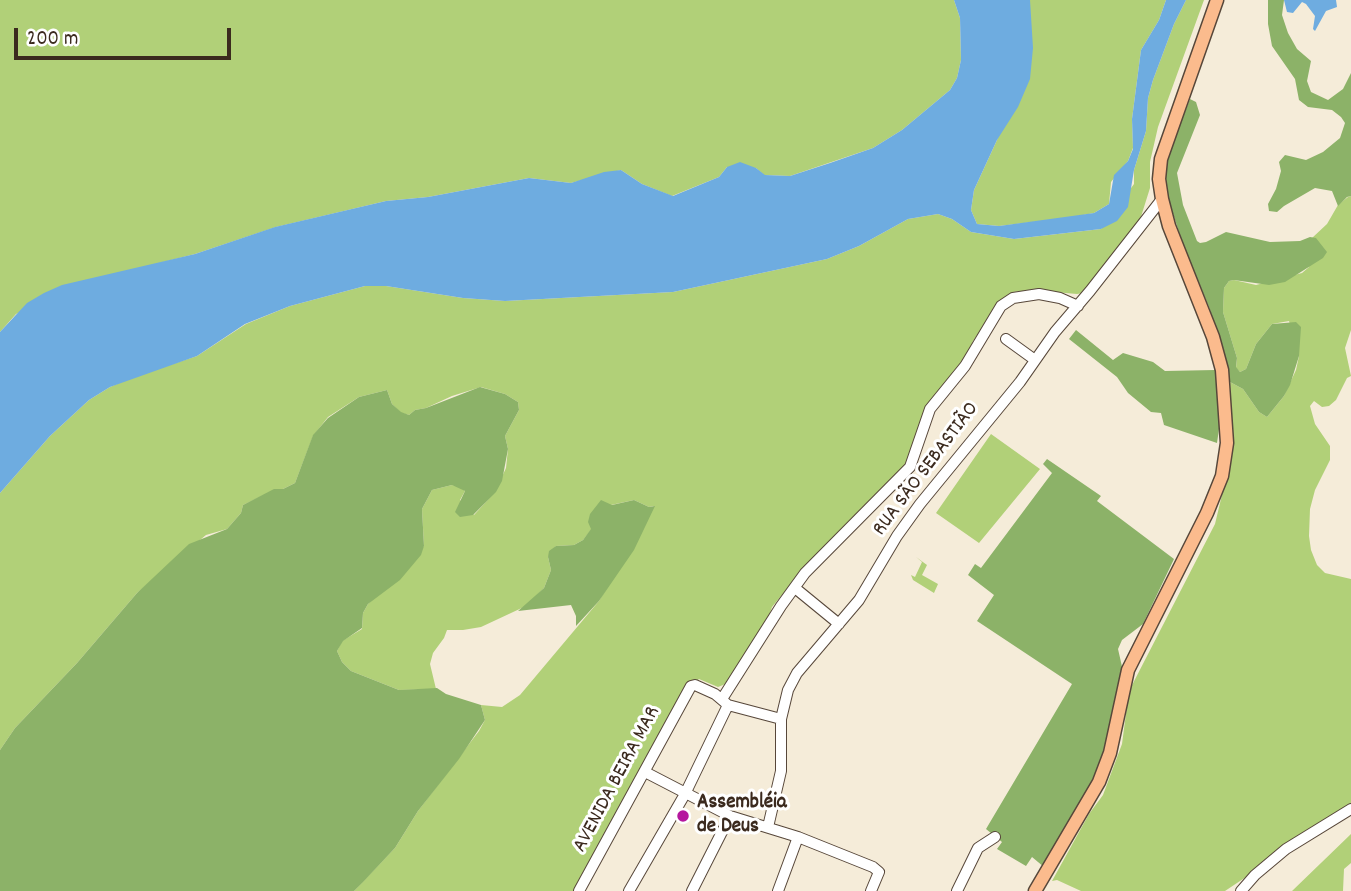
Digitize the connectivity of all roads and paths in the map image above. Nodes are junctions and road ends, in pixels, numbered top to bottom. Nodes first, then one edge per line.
1 (1217, 0) edge
2 (1162, 199) junction
3 (1078, 306) junction
4 (1006, 339) dead end
5 (1035, 360) junction
6 (795, 588) junction
7 (839, 624) junction
8 (725, 702) junction
9 (781, 719) junction
10 (645, 772) junction
11 (685, 794) junction
12 (1351, 809) edge
13 (730, 816) junction
14 (768, 827) junction
15 (798, 837) junction
16 (995, 837) dead end
17 (1049, 867) junction
18 (579, 891) edge
19 (629, 891) edge
20 (692, 891) edge
21 (778, 891) edge
22 (870, 891) edge
23 (957, 891) edge
24 (1035, 891) edge
25 (1047, 891) edge
26 (1241, 891) edge

1 - 2 main road
2 - 3 street, RUA SÃO SEBASTIÃO
2 - 17 main road
3 - 5 street, RUA SÃO SEBASTIÃO
3 - 6 street
4 - 5 street
5 - 7 street, RUA SÃO SEBASTIÃO
6 - 7 street
6 - 8 street
7 - 9 street, RUA SÃO SEBASTIÃO
8 - 9 street
8 - 10 street, AVENIDA BEIRA MAR
8 - 11 street
9 - 14 street, RUA SÃO SEBASTIÃO
10 - 11 street
10 - 18 street, AVENIDA BEIRA MAR
11 - 13 street
11 - 19 street
12 - 26 street
13 - 14 street
13 - 20 street
14 - 15 street
15 - 21 street
15 - 22 street
16 - 23 street
17 - 24 main road
17 - 25 main road

